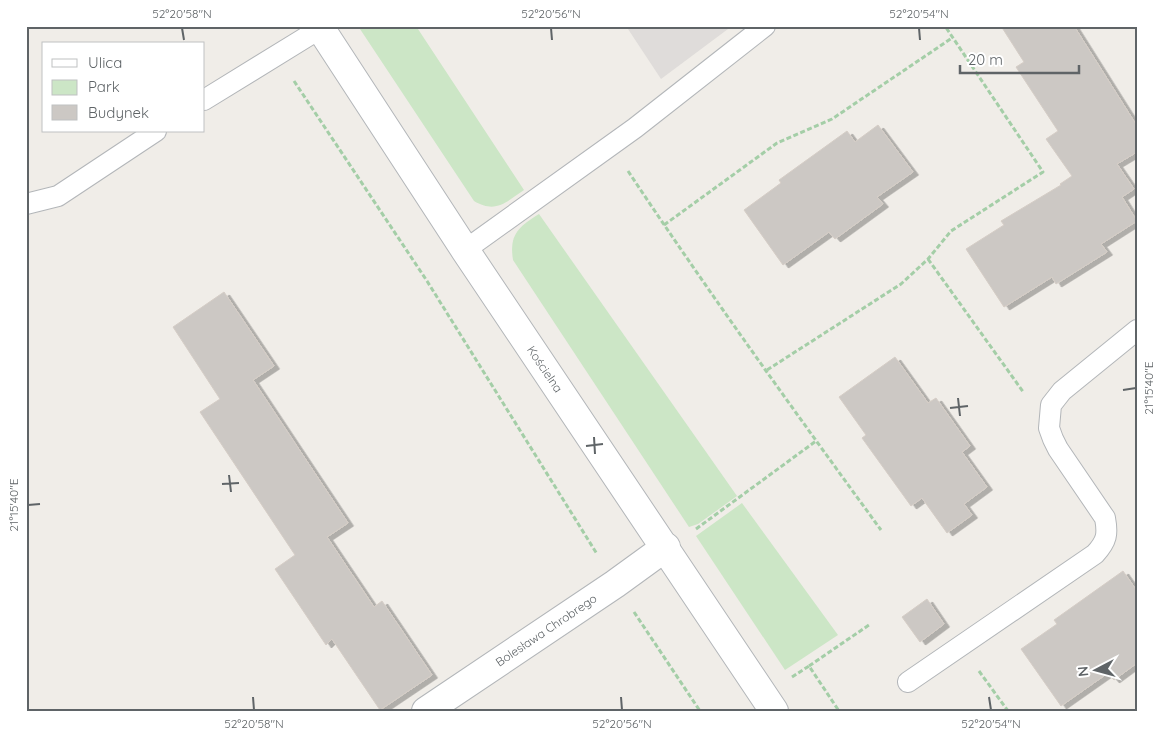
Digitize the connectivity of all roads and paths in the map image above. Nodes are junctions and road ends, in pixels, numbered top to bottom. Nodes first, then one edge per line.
1 (765, 26) edge
2 (945, 26) edge
3 (320, 27) edge
4 (952, 38) junction
5 (276, 56) junction
6 (205, 99) edge
7 (154, 132) edge
8 (611, 145) junction
9 (26, 204) edge
10 (664, 225) junction
11 (465, 250) junction
12 (928, 259) junction
13 (1137, 330) edge
14 (767, 370) junction
15 (1049, 418) junction
16 (816, 441) junction
17 (881, 530) dead end
18 (666, 548) junction
19 (615, 584) junction
20 (869, 625) dead end
21 (961, 646) junction
22 (809, 666) junction
23 (792, 678) dead end
24 (908, 682) dead end
25 (426, 711) edge
26 (700, 711) edge
27 (774, 711) edge
28 (840, 711) edge
29 (1008, 711) edge

1 - 8 lane
2 - 4 path
3 - 5 lane
3 - 11 street, Kościelna
4 - 10 path
4 - 12 path
5 - 6 lane
5 - 19 path
7 - 9 lane
8 - 10 path
8 - 11 lane
10 - 14 path
11 - 18 street, Kościelna
12 - 14 path
12 - 15 path
13 - 15 lane
14 - 16 path
15 - 21 lane
16 - 17 path
16 - 18 path
18 - 19 street, Bolesława Chrobrego
18 - 27 street, Kościelna
19 - 25 street, Bolesława Chrobrego
19 - 26 path
20 - 22 path
21 - 24 lane
21 - 29 path
22 - 23 path
22 - 28 path

